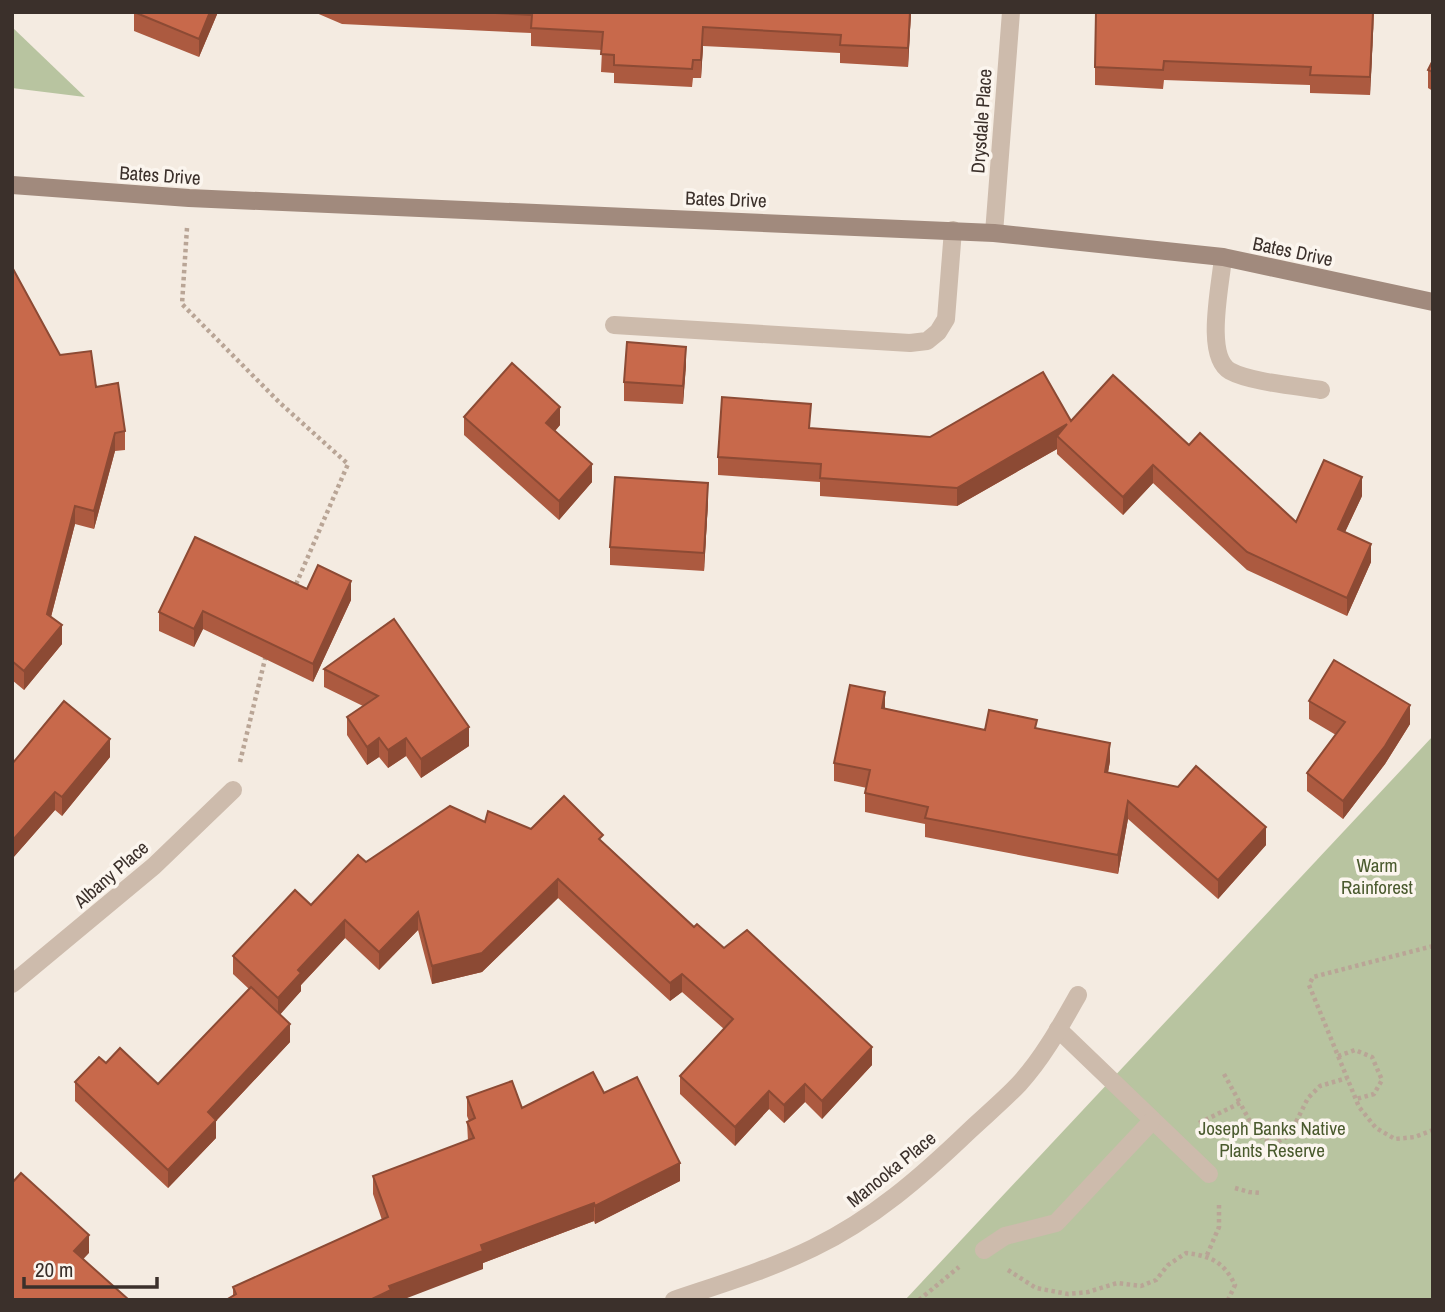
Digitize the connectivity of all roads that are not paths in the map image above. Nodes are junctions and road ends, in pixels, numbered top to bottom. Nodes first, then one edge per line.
1 (1011, 12) edge
2 (12, 185) edge
3 (953, 230) junction
4 (993, 233) junction
5 (1223, 257) junction
6 (1433, 302) edge
7 (614, 325) dead end
8 (1321, 390) dead end
9 (233, 790) road end
10 (12, 984) edge
11 (1078, 995) dead end
12 (1058, 1029) junction
13 (1152, 1121) junction
14 (1209, 1174) road end
15 (985, 1250) road end
16 (674, 1300) edge

1 - 4 street, Drysdale Place
2 - 3 main road, Bates Drive
3 - 4 main road, Bates Drive
3 - 7 street
4 - 5 main road, Bates Drive
5 - 6 main road, Bates Drive
5 - 8 street
9 - 10 street, Albany Place
11 - 12 street, Manooka Place
12 - 13 street
12 - 16 street, Manooka Place
13 - 14 street
13 - 15 street

